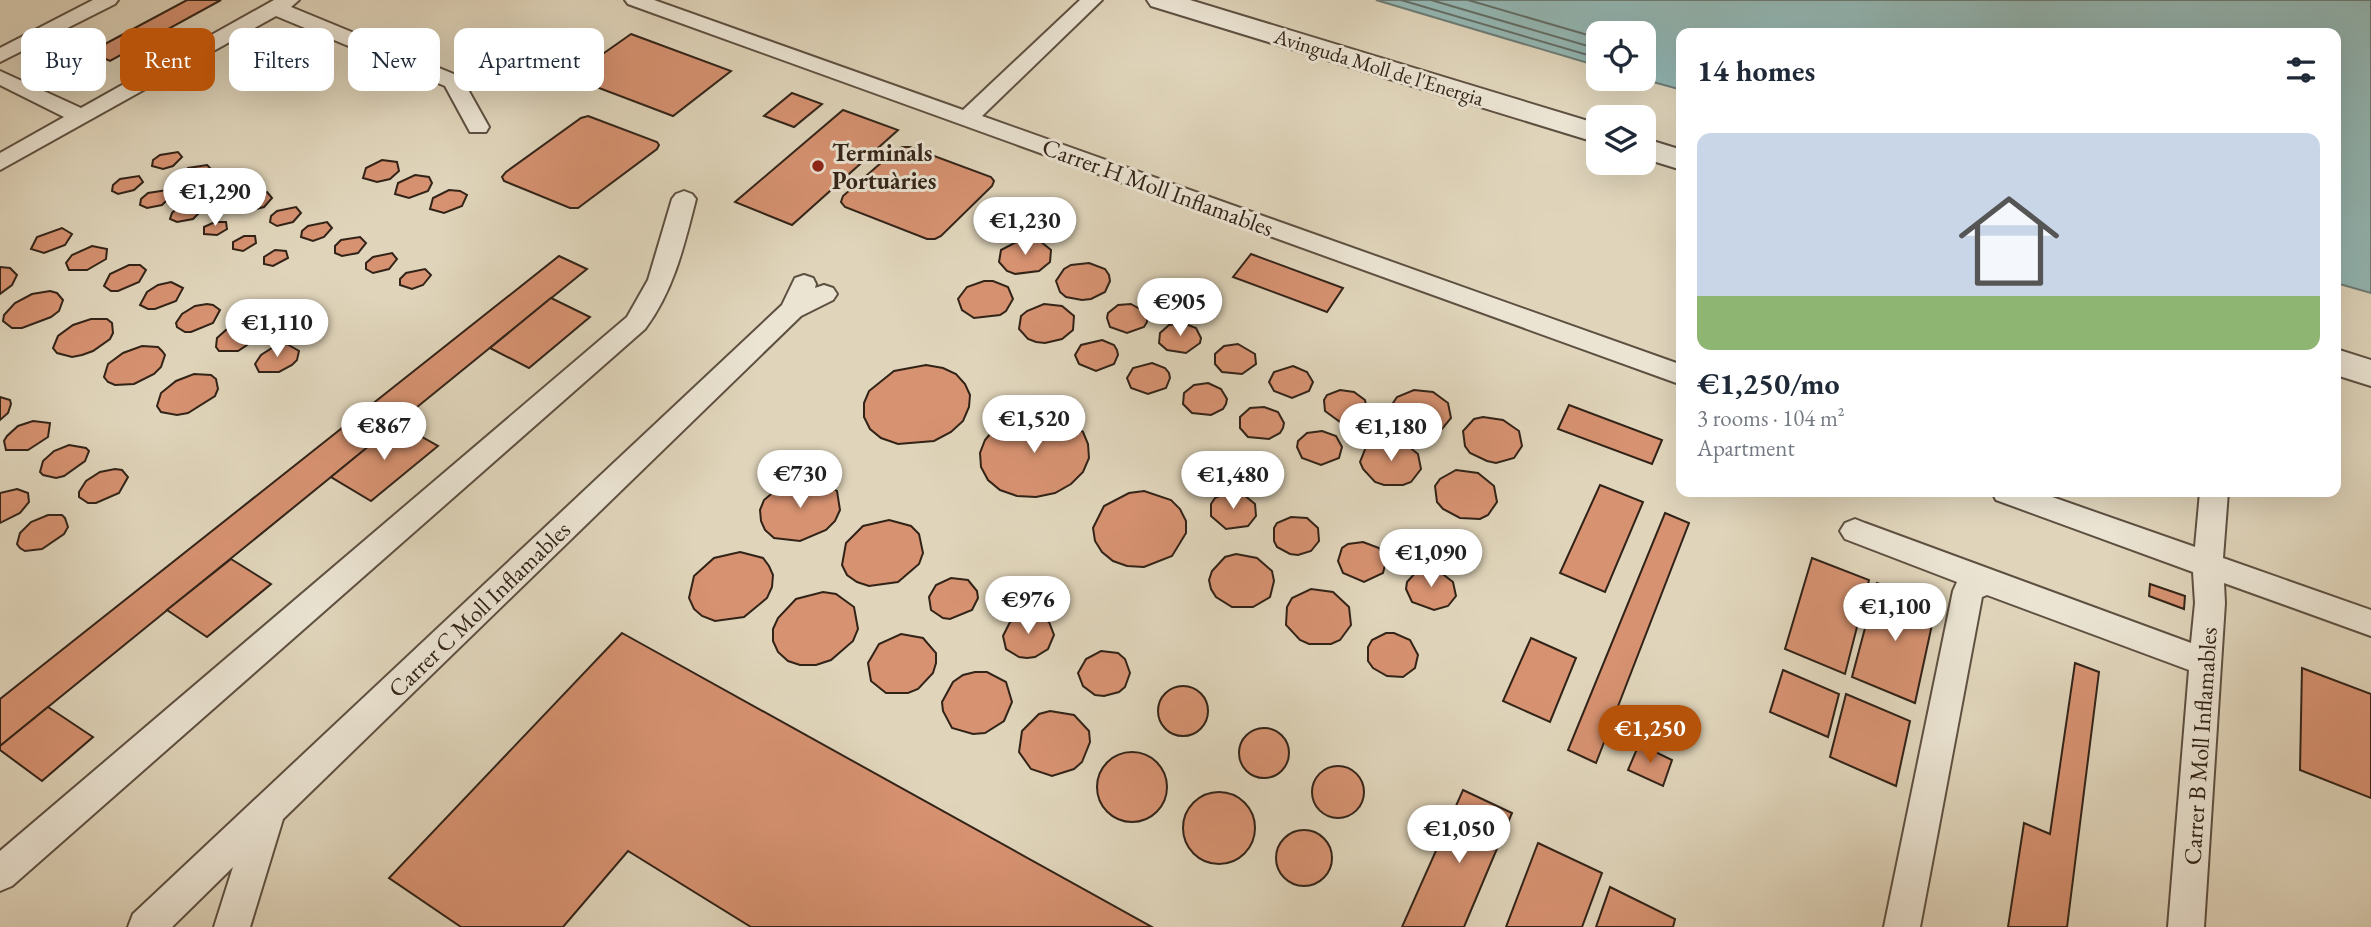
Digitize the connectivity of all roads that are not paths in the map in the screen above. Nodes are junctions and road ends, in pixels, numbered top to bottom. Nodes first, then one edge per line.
1 (108, 0) edge
2 (635, 0) edge
3 (1161, 0) edge
4 (282, 4) edge
5 (1085, 7) edge
6 (0, 56) edge
7 (0, 76) edge
8 (81, 117) junction
9 (966, 119) junction
10 (478, 127) dead end
11 (1586, 130) edge
12 (1656, 152) edge
13 (1676, 158) edge
14 (0, 163) edge
15 (684, 199) dead end
16 (807, 296) dead end
17 (2341, 364) edge
18 (1676, 373) edge
19 (2371, 373) edge
20 (2020, 497) edge
21 (2214, 500) edge
22 (1855, 531) dead end
23 (2208, 564) junction
24 (2000, 585) junction
25 (2371, 622) edge
26 (2206, 662) junction
27 (270, 809) junction
28 (0, 874) edge
29 (146, 927) edge
30 (232, 927) edge
31 (1902, 927) edge
32 (2186, 927) edge

1 - 6 lane
2 - 9 lane, Carrer H Moll Inflamables
3 - 11 street, Avinguda Moll de l'Energia
4 - 8 lane
4 - 10 lane
5 - 9 lane
7 - 8 lane
8 - 14 lane
9 - 18 lane, Carrer H Moll Inflamables
12 - 13 street
15 - 28 lane
16 - 27 lane, Carrer C Moll Inflamables
17 - 19 street
20 - 23 lane
21 - 23 lane, Carrer B Moll Inflamables
22 - 24 lane
23 - 25 lane
23 - 26 lane, Carrer B Moll Inflamables
24 - 26 lane
24 - 31 lane
26 - 32 lane, Carrer B Moll Inflamables
27 - 29 lane, Carrer C Moll Inflamables
27 - 30 lane

